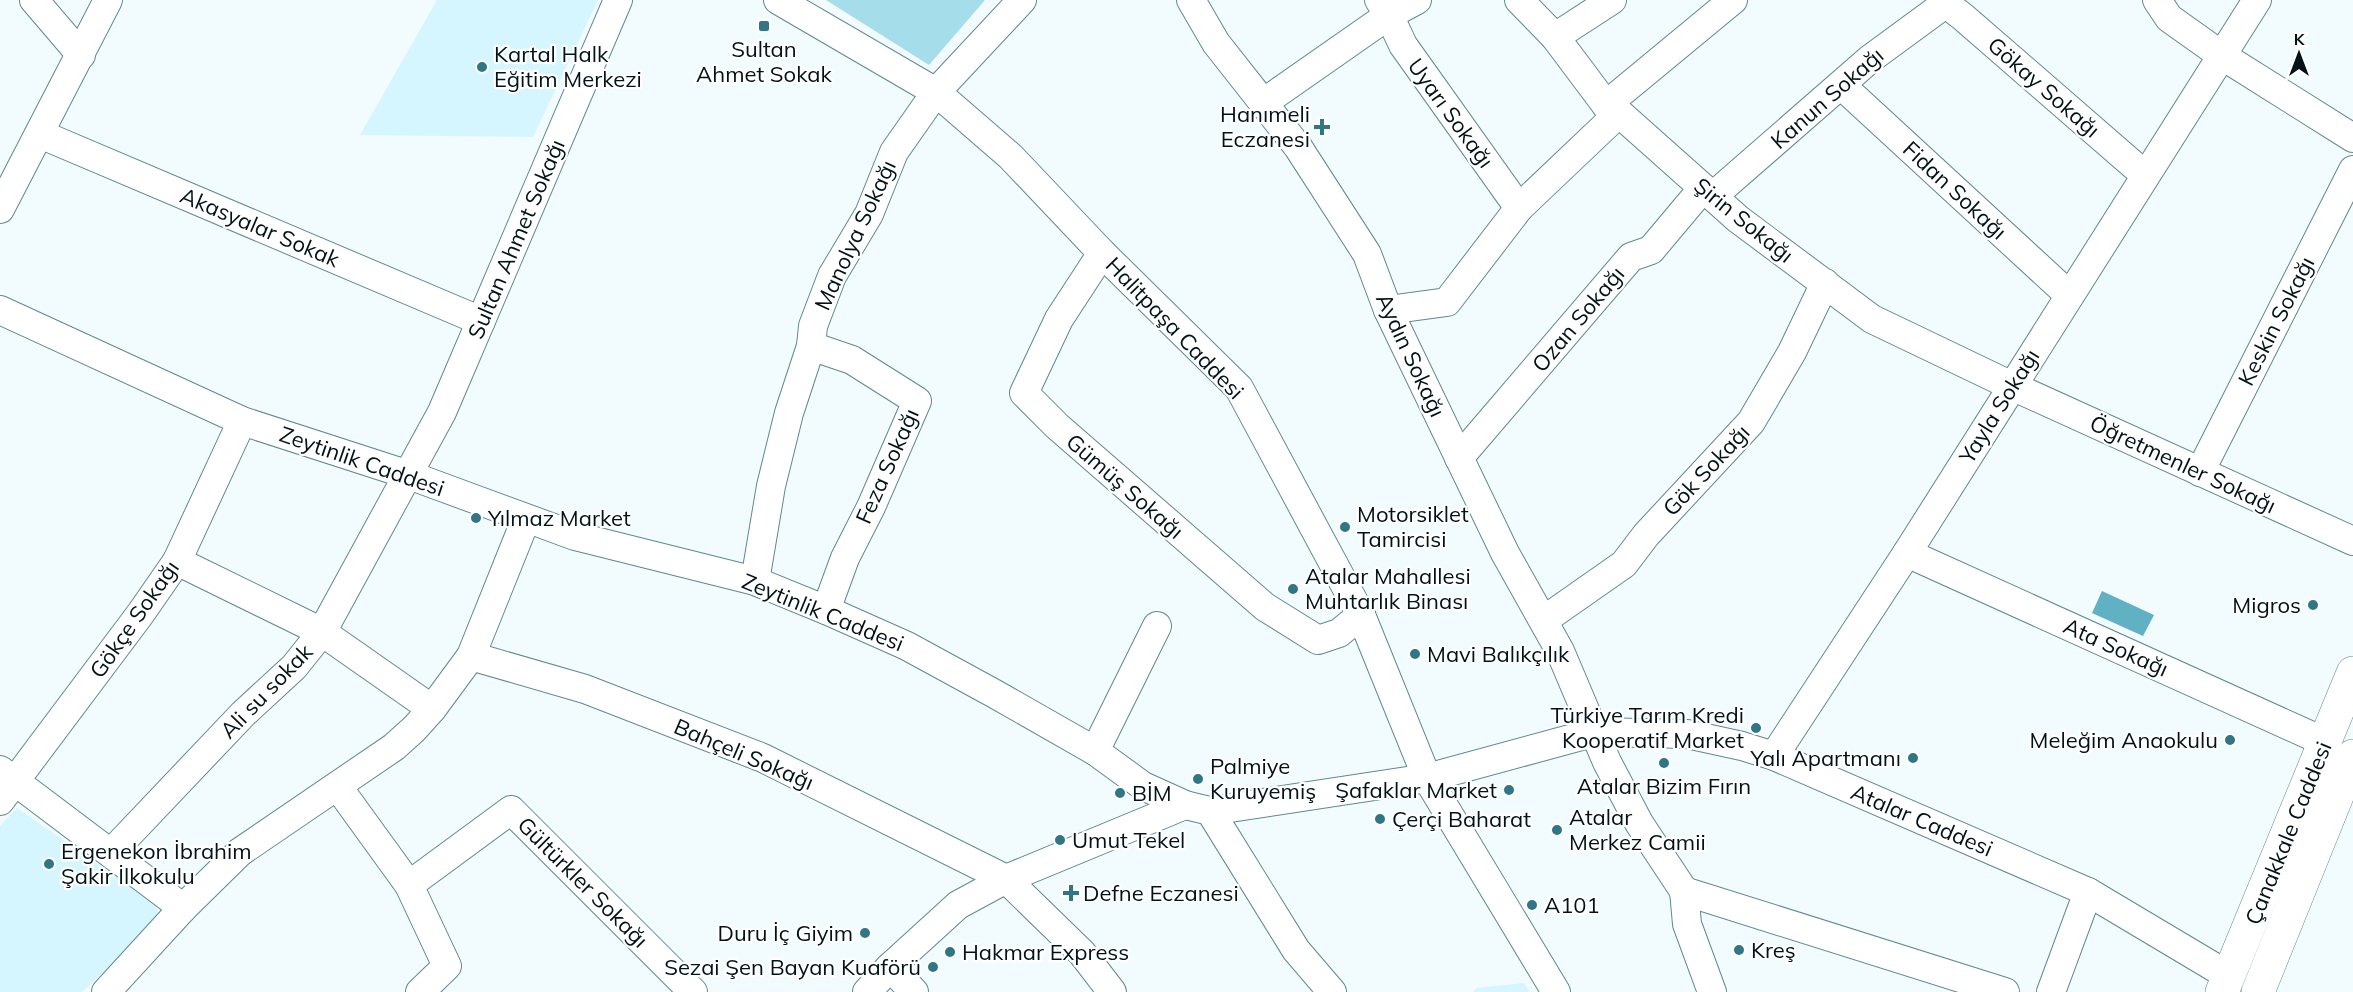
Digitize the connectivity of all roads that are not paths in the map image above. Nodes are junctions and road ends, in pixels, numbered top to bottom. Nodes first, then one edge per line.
1 (34, 0) edge
2 (108, 0) edge
3 (618, 0) edge
4 (778, 0) edge
5 (1022, 0) edge
6 (1191, 0) edge
7 (1417, 0) edge
8 (1519, 0) edge
9 (1612, 0) edge
10 (1733, 0) edge
11 (2257, 0) edge
12 (1943, 2) edge
13 (2168, 6) edge
14 (1384, 8) edge
15 (1555, 37) junction
16 (81, 55) junction
17 (2221, 55) junction
18 (1841, 85) junction
19 (936, 92) junction
20 (1263, 103) junction
21 (1612, 109) junction
22 (40, 134) junction
23 (2353, 138) edge
24 (2353, 170) edge
25 (2145, 175) junction
26 (1708, 192) junction
27 (0, 208) edge
28 (1519, 208) junction
29 (1102, 253) junction
30 (1825, 283) junction
31 (2069, 295) junction
32 (0, 310) edge
33 (1388, 310) junction
34 (481, 321) junction
35 (811, 346) junction
36 (2012, 386) junction
37 (242, 420) junction
38 (1459, 458) junction
39 (2199, 472) junction
40 (409, 475) junction
41 (526, 519) junction
42 (2353, 541) edge
43 (1907, 553) junction
44 (177, 561) junction
45 (755, 581) junction
46 (826, 610) junction
47 (1361, 615) junction
48 (1544, 620) junction
49 (1157, 626) dead end
50 (322, 632) junction
51 (471, 656) junction
52 (2353, 674) edge
53 (432, 710) junction
54 (1596, 732) junction
55 (2339, 749) edge
56 (1095, 752) junction
57 (1774, 756) junction
58 (1427, 778) junction
59 (5, 784) edge
60 (338, 787) junction
61 (1197, 808) junction
62 (111, 854) junction
63 (1006, 879) junction
64 (409, 885) junction
65 (1684, 891) junction
66 (2088, 892) junction
67 (183, 908) junction
68 (890, 967) junction
69 (2225, 984) edge
70 (1955, 985) edge
71 (106, 992) edge
72 (420, 992) edge
73 (693, 992) edge
74 (867, 992) edge
75 (914, 992) edge
76 (1112, 992) edge
77 (1332, 992) edge
78 (1556, 992) edge
79 (1712, 992) edge
80 (2005, 992) edge
81 (2051, 992) edge
82 (2259, 992) edge

1 - 16 street
2 - 16 street
3 - 34 street, Sultan Ahmet Sokağı
4 - 19 street, Halitpaşa Caddesi
5 - 19 street, Manolya Sokağı
6 - 20 street, Aydın Sokağı
7 - 14 street
8 - 15 street, Şirin Sokağı
9 - 15 street
10 - 21 street
11 - 17 street, Yayla Sokağı
12 - 18 street, Kanun Sokağı
12 - 25 street, Gökay Sokağı
13 - 17 street
14 - 20 street
14 - 28 street, Uyarı Sokağı
15 - 21 street, Şirin Sokağı
16 - 22 street
17 - 23 street
17 - 25 street, Yayla Sokağı
18 - 26 street, Kanun Sokağı
18 - 31 street, Fidan Sokağı
19 - 29 street, Halitpaşa Caddesi
19 - 35 street, Manolya Sokağı
20 - 33 street, Aydın Sokağı
21 - 26 street, Şirin Sokağı
21 - 28 street
22 - 27 street
22 - 34 street, Akasyalar Sokak
24 - 39 street, Keskin Sokağı
25 - 31 street, Yayla Sokağı
26 - 30 street, Şirin Sokağı
26 - 38 street, Ozan Sokağı
28 - 33 street
29 - 47 street, Halitpaşa Caddesi
29 - 47 street, Gümüş Sokağı
30 - 36 street, Şirin Sokağı
30 - 48 street, Gök Sokağı
31 - 36 street, Yayla Sokağı
32 - 37 street, Zeytinlik Caddesi
33 - 38 street, Aydın Sokağı
34 - 40 street, Sultan Ahmet Sokağı
35 - 45 street, Manolya Sokağı
35 - 46 street, Feza Sokağı
36 - 39 street, Öğretmenler Sokağı
36 - 43 street, Yayla Sokağı
37 - 40 street, Zeytinlik Caddesi
37 - 44 street, Gökçe Sokağı
38 - 48 street, Aydın Sokağı
39 - 42 street, Öğretmenler Sokağı
40 - 41 street, Zeytinlik Caddesi
40 - 50 street, Ali su sokak
41 - 45 street, Zeytinlik Caddesi
41 - 51 street
43 - 55 street, Ata Sokağı
43 - 57 street, Yayla Sokağı
44 - 50 street
44 - 59 street, Gökçe Sokağı
45 - 46 street, Zeytinlik Caddesi
46 - 56 street, Zeytinlik Caddesi
47 - 58 street, Halitpaşa Caddesi
48 - 54 street, Aydın Sokağı
49 - 56 street
50 - 53 street
50 - 62 street, Ali su sokak
51 - 53 street
51 - 63 street, Bahçeli Sokağı
52 - 55 main road, Çanakkale Caddesi
53 - 60 street
54 - 57 street, Atalar Caddesi
54 - 58 street, Atalar Caddesi
54 - 65 street, Aydın Sokağı
55 - 69 main road, Çanakkale Caddesi
55 - 82 main road, Çanakkale Caddesi
56 - 61 street, Zeytinlik Caddesi
57 - 66 street, Atalar Caddesi
58 - 61 street, Atalar Caddesi
58 - 78 street, Halitpaşa Caddesi
59 - 62 street
60 - 64 street
60 - 67 street
61 - 63 street, Atalar Caddesi
61 - 77 street
62 - 67 street
63 - 68 street, Atalar Caddesi
63 - 76 street, Bahçeli Sokağı
64 - 72 street
64 - 73 street, Gültürkler Sokağı
65 - 70 street
65 - 79 street
66 - 69 street, Atalar Caddesi
66 - 81 street
67 - 71 street
68 - 74 street, Atalar Caddesi
68 - 75 street
69 - 82 main road
70 - 80 street

